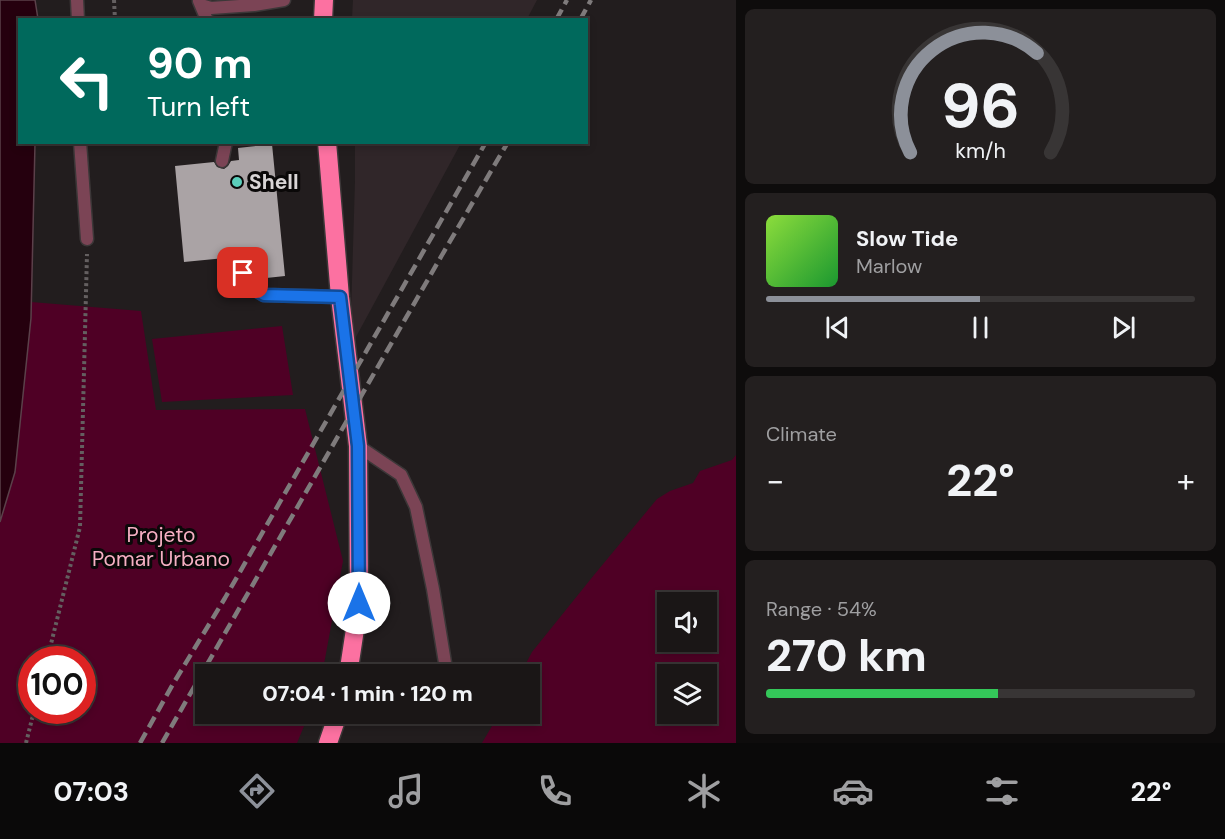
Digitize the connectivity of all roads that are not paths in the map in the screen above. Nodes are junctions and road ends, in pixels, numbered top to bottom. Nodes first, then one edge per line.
1 (77, 0) edge
2 (284, 0) edge
3 (324, 0) edge
4 (200, 2) edge
5 (78, 18) edge
6 (206, 18) edge
7 (323, 18) edge
8 (80, 144) edge
9 (225, 144) edge
10 (327, 144) edge
11 (222, 161) dead end
12 (87, 239) road end
13 (233, 258) dead end
14 (340, 297) junction
15 (358, 446) junction
16 (350, 664) edge
17 (445, 664) edge
18 (335, 724) edge
19 (328, 743) edge

1 - 5 lane
2 - 4 lane
3 - 7 highway
4 - 6 lane
8 - 12 lane
9 - 11 lane
10 - 14 highway
13 - 14 lane
14 - 15 highway
15 - 16 highway
15 - 17 lane
18 - 19 highway

